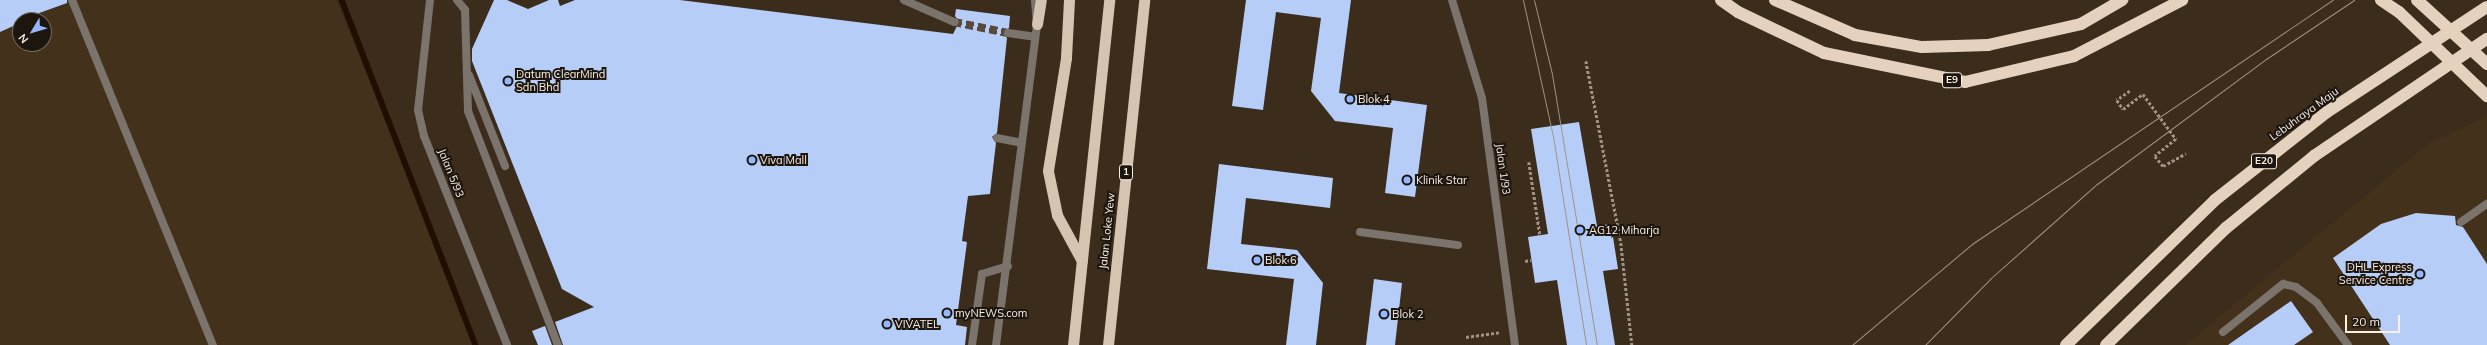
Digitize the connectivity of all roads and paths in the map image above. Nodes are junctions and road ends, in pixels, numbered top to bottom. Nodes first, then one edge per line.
1 (72, 0) edge
2 (430, 0) edge
3 (457, 0) edge
4 (904, 0) edge
5 (1035, 0) edge
6 (1041, 0) edge
7 (1069, 0) edge
8 (1109, 0) edge
9 (1144, 0) edge
10 (1452, 0) edge
11 (1722, 0) edge
12 (1775, 0) edge
13 (2122, 0) edge
14 (2182, 0) edge
15 (2381, 0) edge
16 (2417, 0) edge
17 (2487, 7) edge
18 (954, 22) tunnel mouth
19 (1037, 24) junction
20 (1008, 34) tunnel mouth
21 (1035, 37) junction
22 (2487, 39) edge
23 (1586, 61) dead end
24 (2487, 64) edge
25 (466, 69) junction
26 (2130, 91) dead end
27 (2487, 96) edge
28 (996, 138) dead end
29 (1022, 143) junction
30 (2186, 152) dead end
31 (1529, 162) dead end
32 (505, 166) dead end
33 (2487, 204) edge
34 (2461, 222) dead end
35 (1360, 232) dead end
36 (1540, 235) dead end
37 (1458, 245) dead end
38 (1531, 260) dead end
39 (1082, 261) junction
40 (1524, 261) dead end
41 (1008, 266) junction
42 (1514, 330) junction
43 (2222, 332) dead end
44 (1466, 337) dead end
45 (213, 345) edge
46 (508, 345) edge
47 (558, 345) edge
48 (972, 345) edge
49 (996, 345) edge
50 (1073, 345) edge
51 (1108, 345) edge
52 (1515, 345) edge
53 (1632, 345) edge
54 (2066, 345) edge
55 (2106, 345) edge
56 (2348, 345) edge

1 - 45 street
2 - 46 street, Jalan 5/93
3 - 25 street
4 - 18 street
5 - 19 street
6 - 19 highway
7 - 39 highway
8 - 39 highway, Jalan Loke Yew
9 - 51 highway, Jalan Loke Yew / 1
10 - 42 street, Jalan 1/93
11 - 14 highway, E9
12 - 13 highway
15 - 27 highway, bridge
16 - 24 highway, bridge
17 - 54 highway, Lebuhraya Maju / E20
19 - 21 street
20 - 21 street
21 - 29 street
22 - 55 highway, E20
23 - 53 path
25 - 32 street
25 - 47 street
26 - 30 path, bridge
28 - 29 street
29 - 41 street
31 - 36 path
33 - 34 street
35 - 37 street
38 - 40 path
39 - 50 highway, Jalan Loke Yew
41 - 48 street
41 - 49 street
42 - 44 path
42 - 52 street, Jalan 1/93
43 - 56 street

